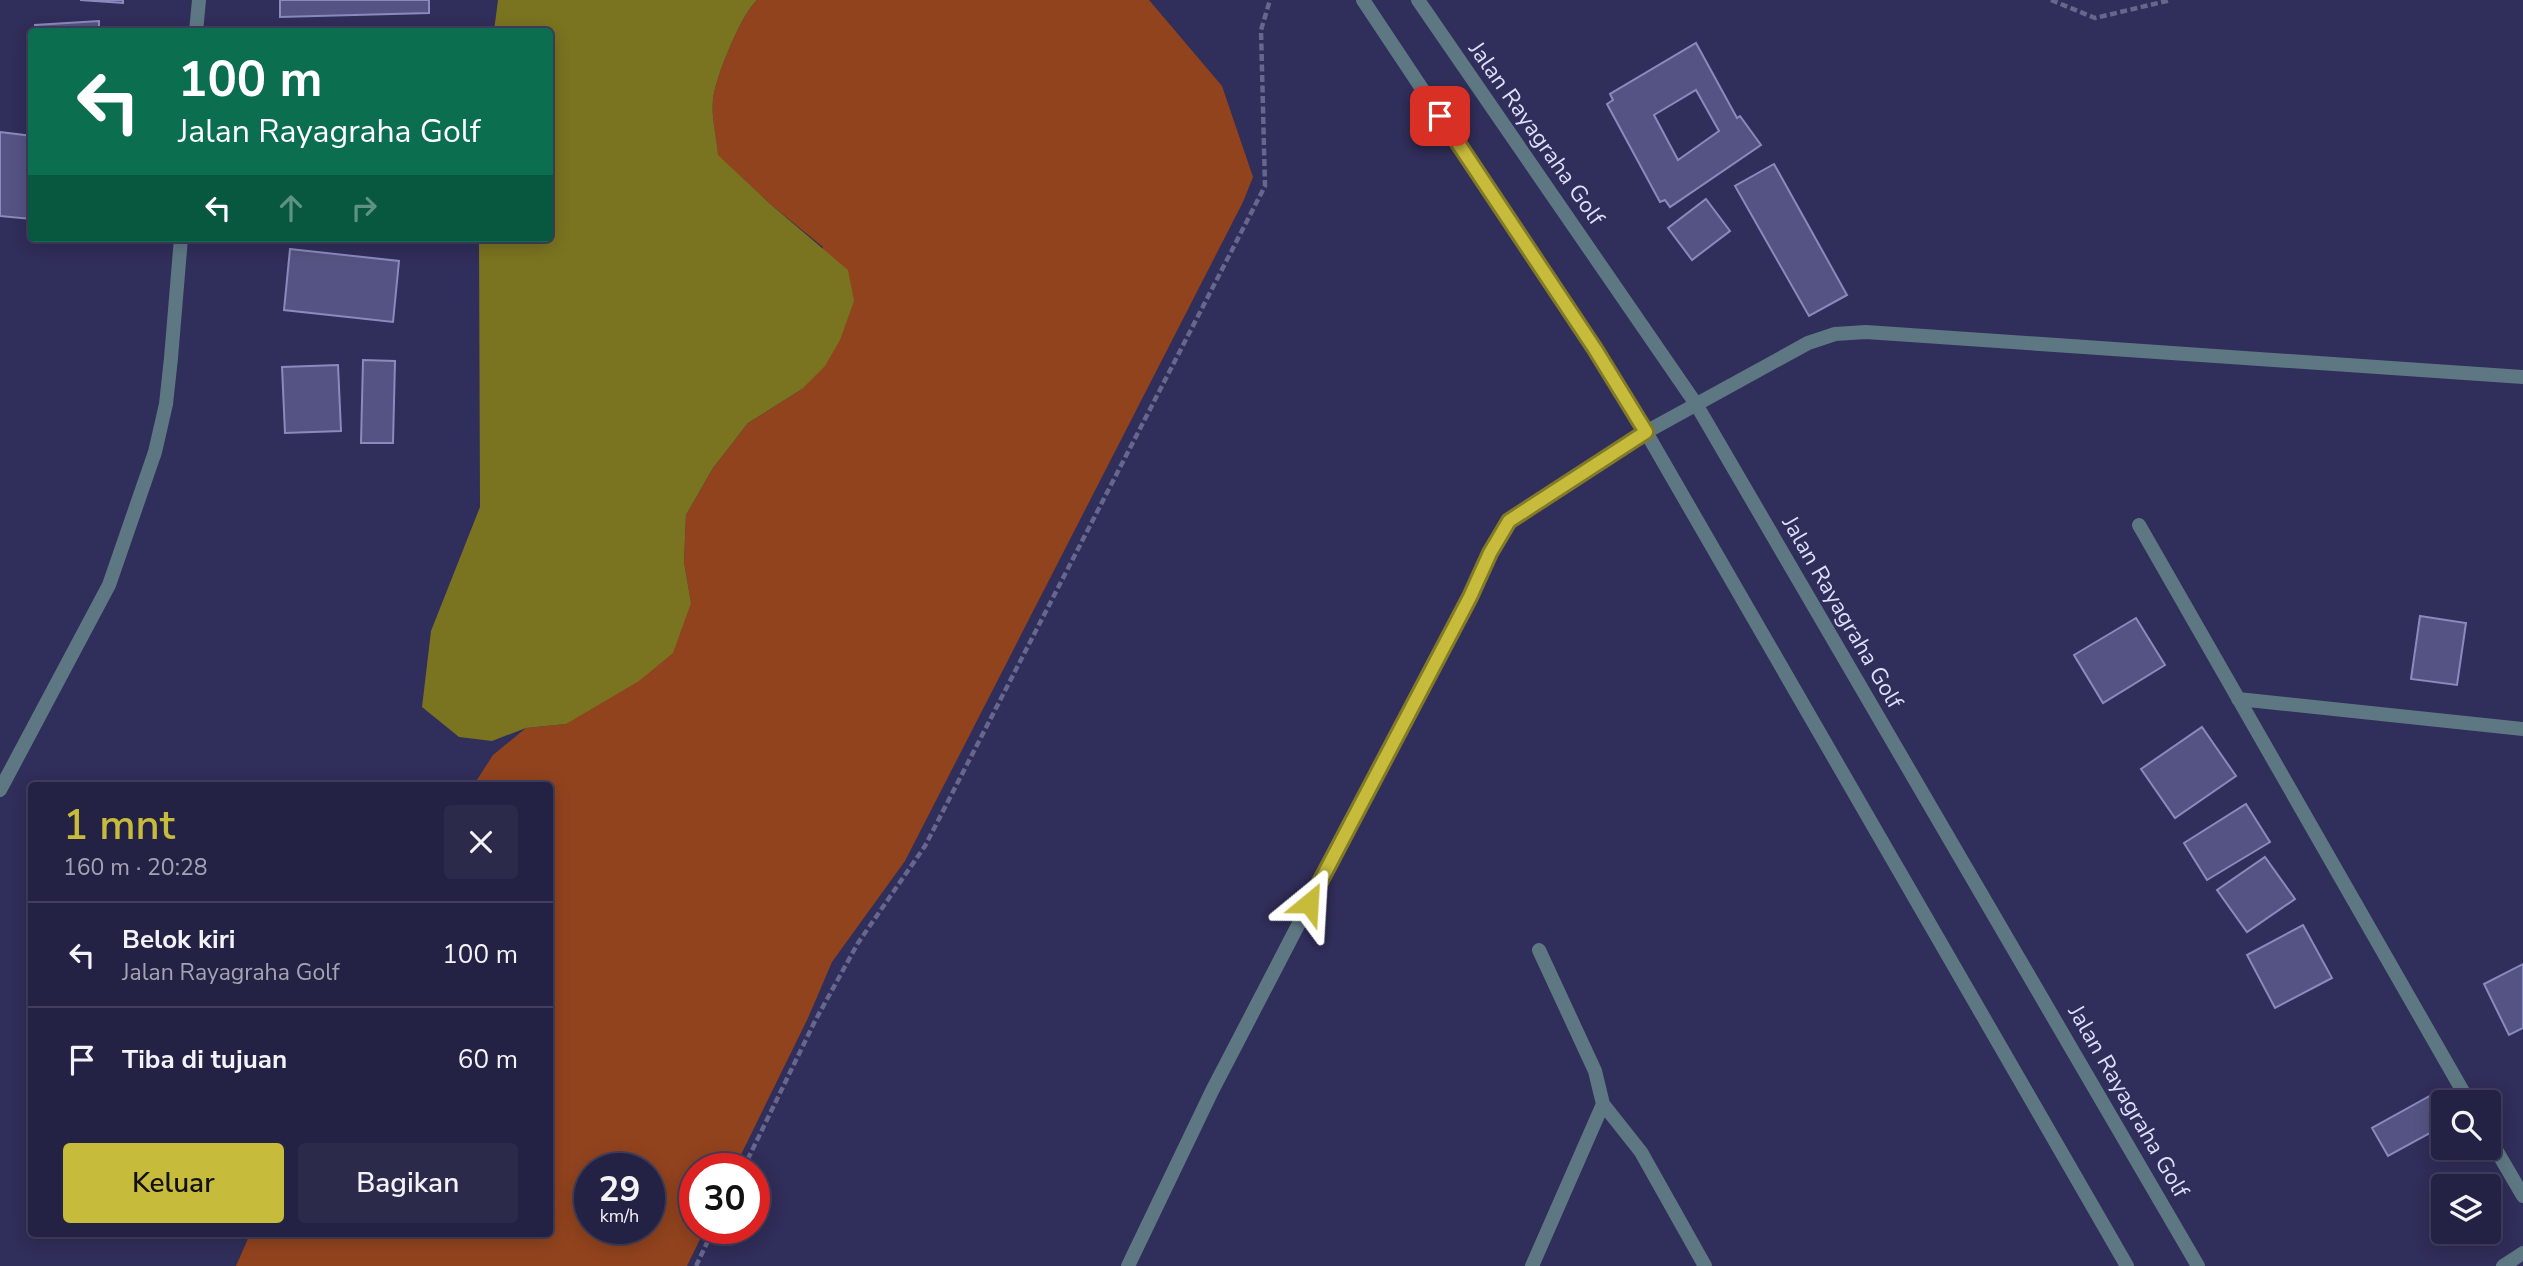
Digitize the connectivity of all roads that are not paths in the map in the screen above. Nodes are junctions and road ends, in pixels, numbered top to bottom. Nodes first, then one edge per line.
1 (199, 0) edge
2 (1363, 0) edge
3 (1418, 0) edge
4 (197, 28) edge
5 (181, 242) edge
6 (2523, 377) edge
7 (1696, 404) junction
8 (1646, 432) junction
9 (2140, 525) dead end
10 (2238, 699) junction
11 (2523, 729) edge
12 (0, 790) edge
13 (1539, 950) dead end
14 (2462, 1090) edge
15 (1604, 1104) junction
16 (2501, 1158) edge
17 (2523, 1196) edge
18 (2523, 1254) edge
19 (1128, 1266) edge
20 (1532, 1266) edge
21 (1706, 1266) edge
22 (2127, 1266) edge
23 (2198, 1266) edge
24 (2503, 1266) edge

1 - 4 street
2 - 8 street
3 - 7 street, Jalan Rayagraha Golf
5 - 12 street
6 - 7 street
7 - 8 street
7 - 23 street, Jalan Rayagraha Golf
8 - 19 street
8 - 22 street
9 - 10 street
10 - 11 street
10 - 14 street
13 - 15 street
15 - 20 street
15 - 21 street
16 - 17 street
18 - 24 street

